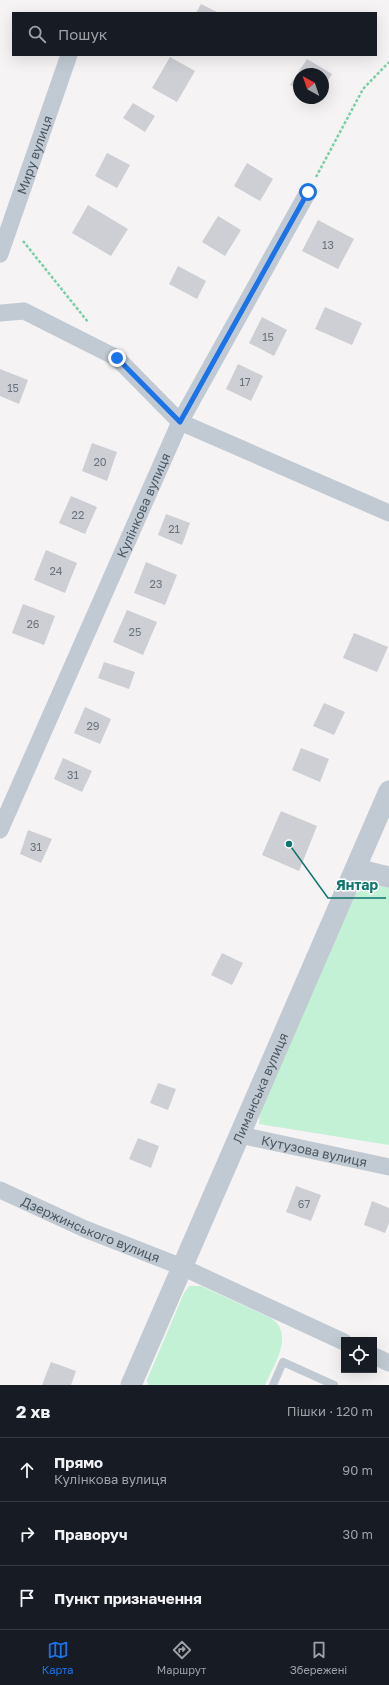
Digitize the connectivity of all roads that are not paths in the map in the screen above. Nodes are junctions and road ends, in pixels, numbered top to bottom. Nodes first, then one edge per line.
1 (69, 56) edge
2 (308, 192) road end
3 (0, 254) edge
4 (0, 313) edge
5 (180, 422) junction
6 (389, 513) edge
7 (389, 791) edge
8 (0, 830) edge
9 (356, 869) junction
10 (389, 877) edge
11 (240, 1135) junction
12 (389, 1167) edge
13 (0, 1190) edge
14 (182, 1267) junction
15 (341, 1341) edge
16 (377, 1357) edge
17 (389, 1363) edge
18 (131, 1385) edge
19 (273, 1385) edge
20 (334, 1385) edge

1 - 3 street, Миру вулиця
2 - 5 street, Кулінкова вулиця
4 - 5 street
5 - 6 street
5 - 8 street, Кулінкова вулиця
7 - 9 street, Лиманська вулиця
9 - 10 street
9 - 11 street, Лиманська вулиця
11 - 12 street, Кутузова вулиця
11 - 14 street, Лиманська вулиця
13 - 14 street, Дзержинського вулиця
14 - 15 street, Дзержинського вулиця
14 - 18 street, Лиманська вулиця
16 - 17 street
19 - 20 lane

